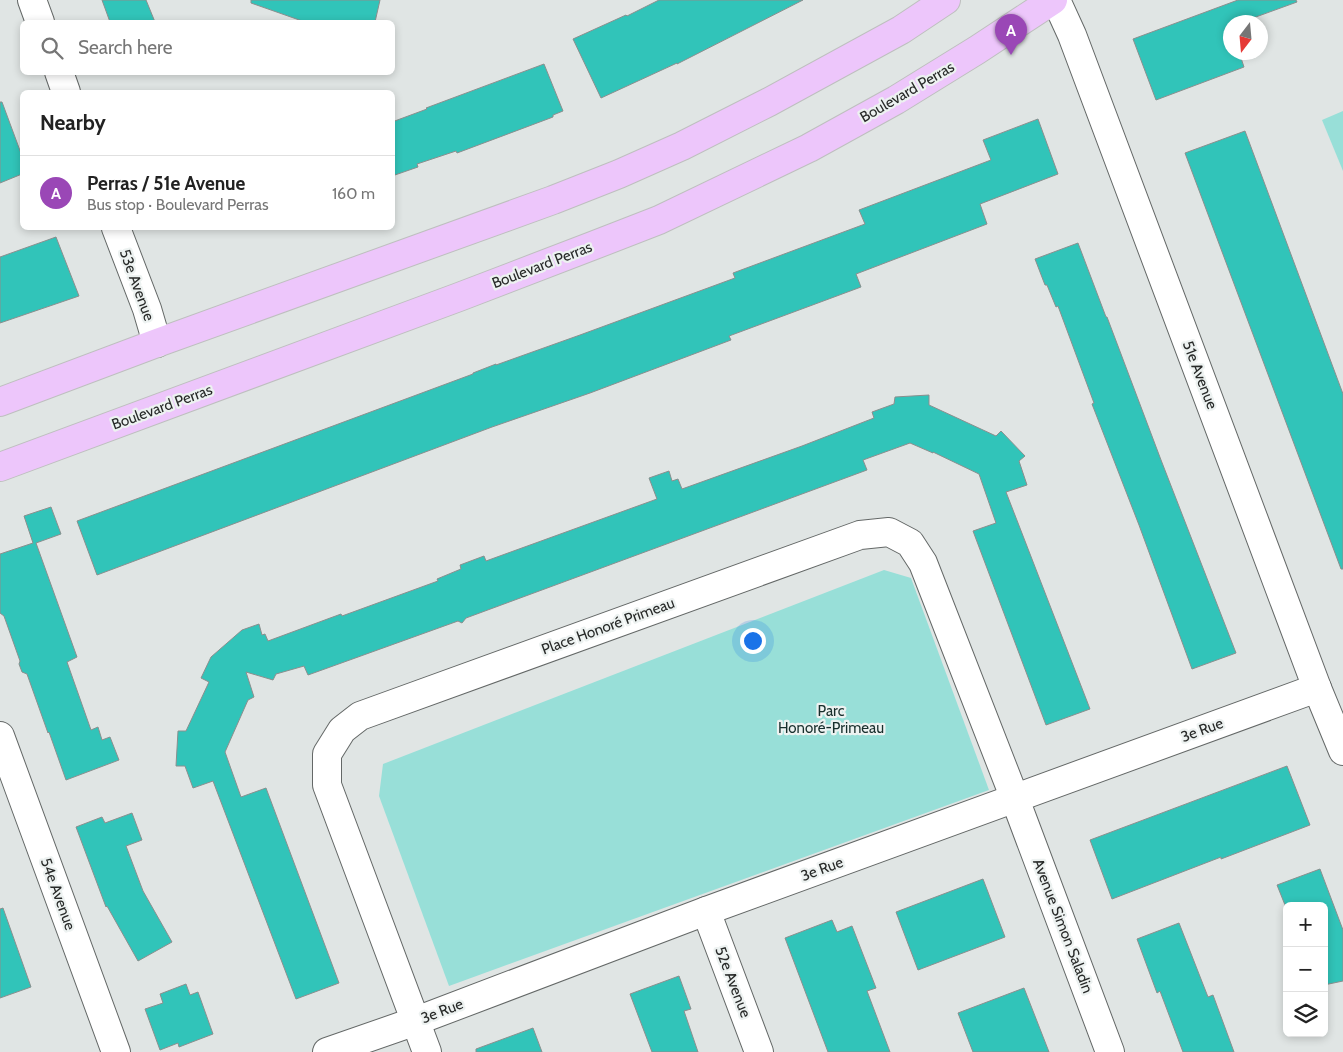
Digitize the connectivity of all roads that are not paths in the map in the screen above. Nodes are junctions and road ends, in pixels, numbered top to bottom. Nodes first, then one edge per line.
1 (32, 0) edge
2 (946, 0) edge
3 (1054, 0) edge
4 (39, 20) edge
5 (60, 75) edge
6 (65, 90) edge
7 (117, 230) edge
8 (157, 343) junction
9 (0, 402) edge
10 (0, 467) edge
11 (1317, 688) junction
12 (0, 736) edge
13 (1343, 751) edge
14 (1015, 799) junction
15 (706, 911) junction
16 (416, 1021) junction
17 (116, 1052) edge
18 (327, 1052) edge
19 (427, 1052) edge
20 (760, 1052) edge
21 (1110, 1052) edge

1 - 4 street
2 - 8 main road
3 - 10 main road, Boulevard Perras
3 - 11 street, 51e Avenue
5 - 6 street
7 - 8 street, 53e Avenue
8 - 9 main road
11 - 13 street, 51e Avenue
11 - 14 street, 3e Rue
12 - 17 street, 54e Avenue
14 - 15 street, 3e Rue
14 - 16 street, Place Honoré Primeau
14 - 21 street, Avenue Simon Saladin
15 - 16 street, 3e Rue
15 - 20 street, 52e Avenue
16 - 18 street, 3e Rue
16 - 19 street

